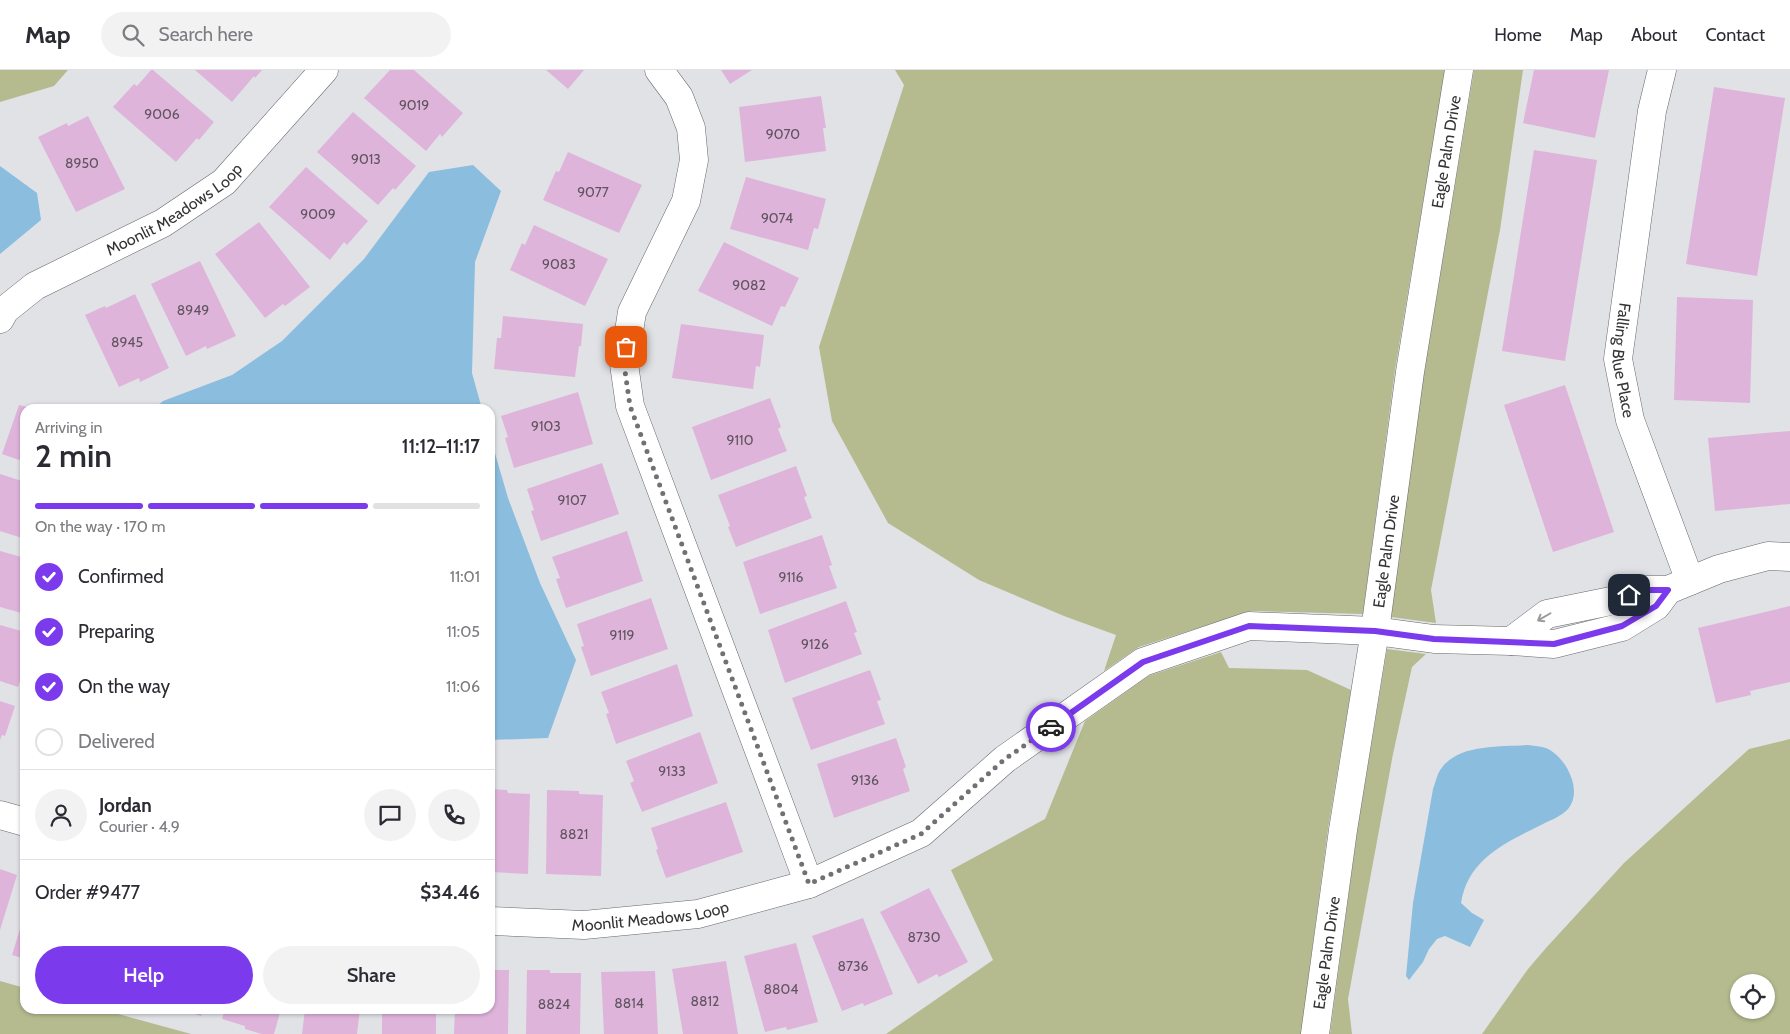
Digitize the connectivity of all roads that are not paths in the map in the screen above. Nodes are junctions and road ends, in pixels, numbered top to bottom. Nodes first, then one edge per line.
1 (324, 70) edge
2 (659, 70) edge
3 (1459, 70) edge
4 (1662, 70) edge
5 (0, 319) edge
6 (1790, 557) edge
7 (1679, 586) junction
8 (1583, 606) junction
9 (1375, 631) junction
10 (1589, 635) junction
11 (1511, 641) junction
12 (0, 815) edge
13 (20, 821) edge
14 (809, 884) junction
15 (495, 921) edge
16 (1316, 1034) edge

1 - 5 street, Moonlit Meadows Loop
2 - 14 street
3 - 9 street, Eagle Palm Drive
4 - 7 street, Falling Blue Place
6 - 7 street
7 - 8 street
7 - 10 street, Moonlit Meadows Loop
8 - 10 street
8 -> 11 street
9 - 11 street, Moonlit Meadows Loop
9 - 14 street, Moonlit Meadows Loop
9 - 16 street, Eagle Palm Drive
10 - 11 street, Moonlit Meadows Loop
12 - 13 street
14 - 15 street, Moonlit Meadows Loop

